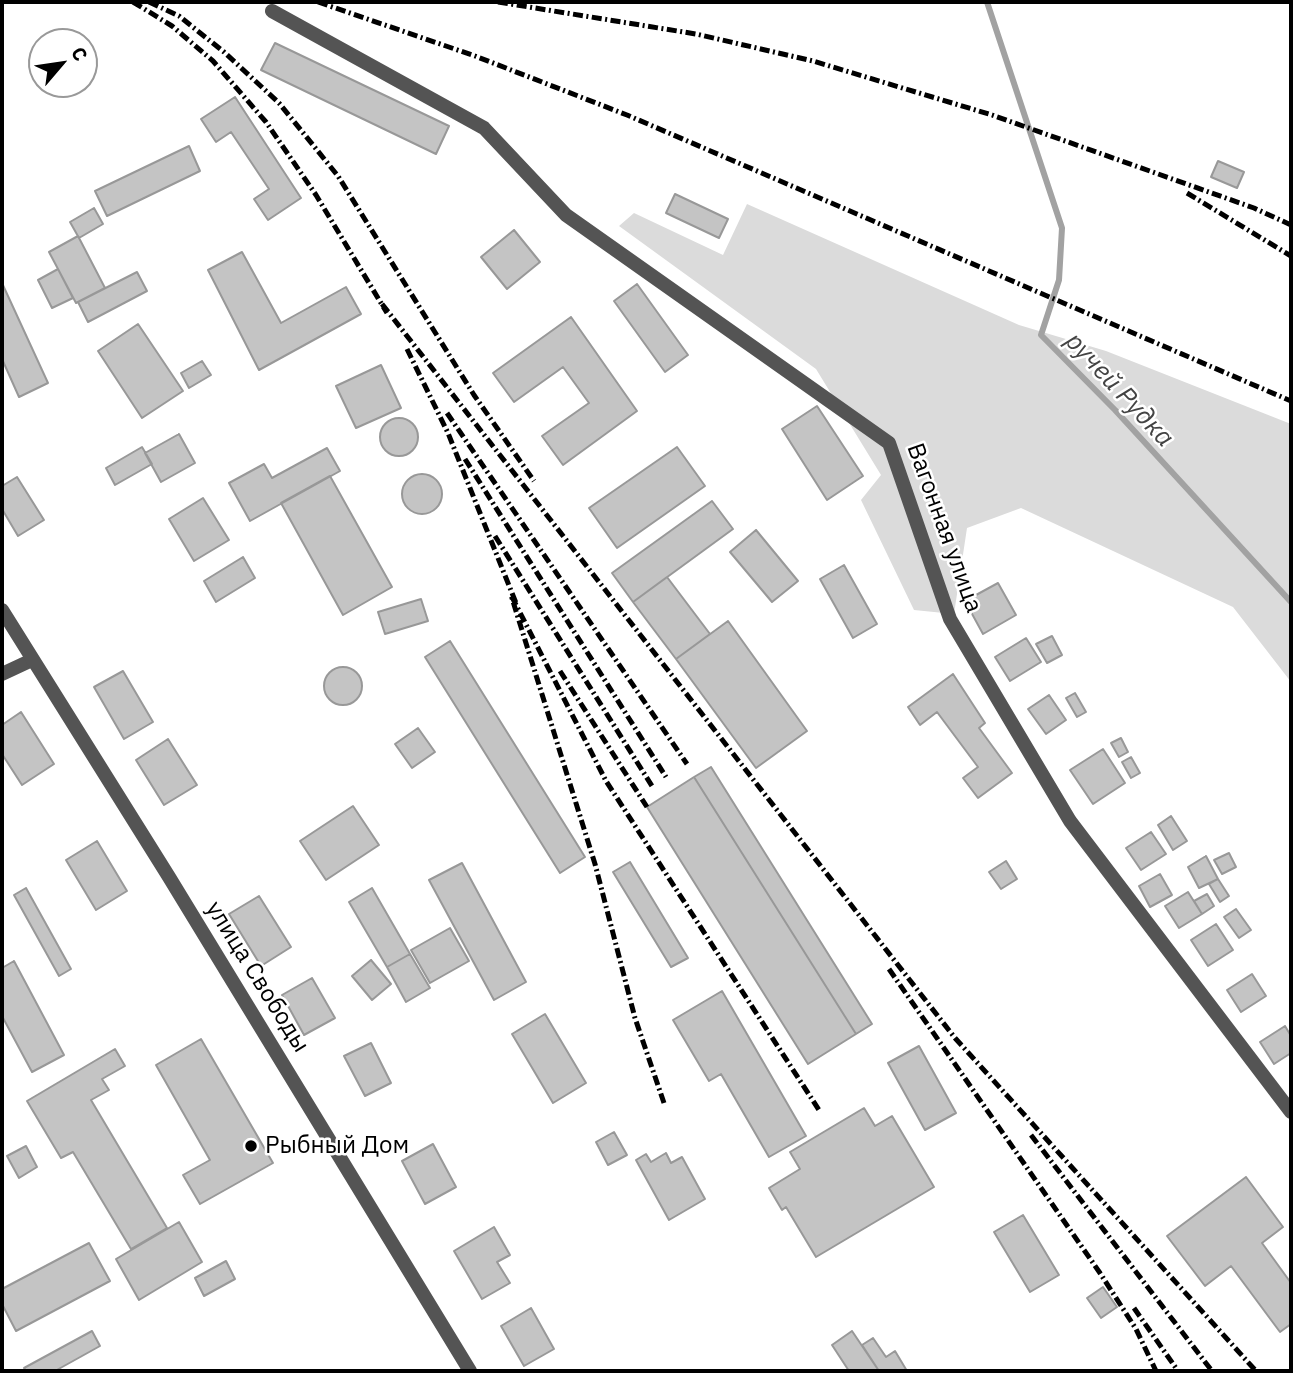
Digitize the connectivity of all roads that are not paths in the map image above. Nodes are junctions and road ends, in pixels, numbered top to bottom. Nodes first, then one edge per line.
1 (272, 11) dead end
2 (2, 610) edge
3 (32, 660) junction
4 (2, 674) edge
5 (1291, 1112) edge
6 (470, 1371) edge

1 - 5 street, Вагонная улица
2 - 3 street, улица Свободы
3 - 4 street
3 - 6 street, улица Свободы

